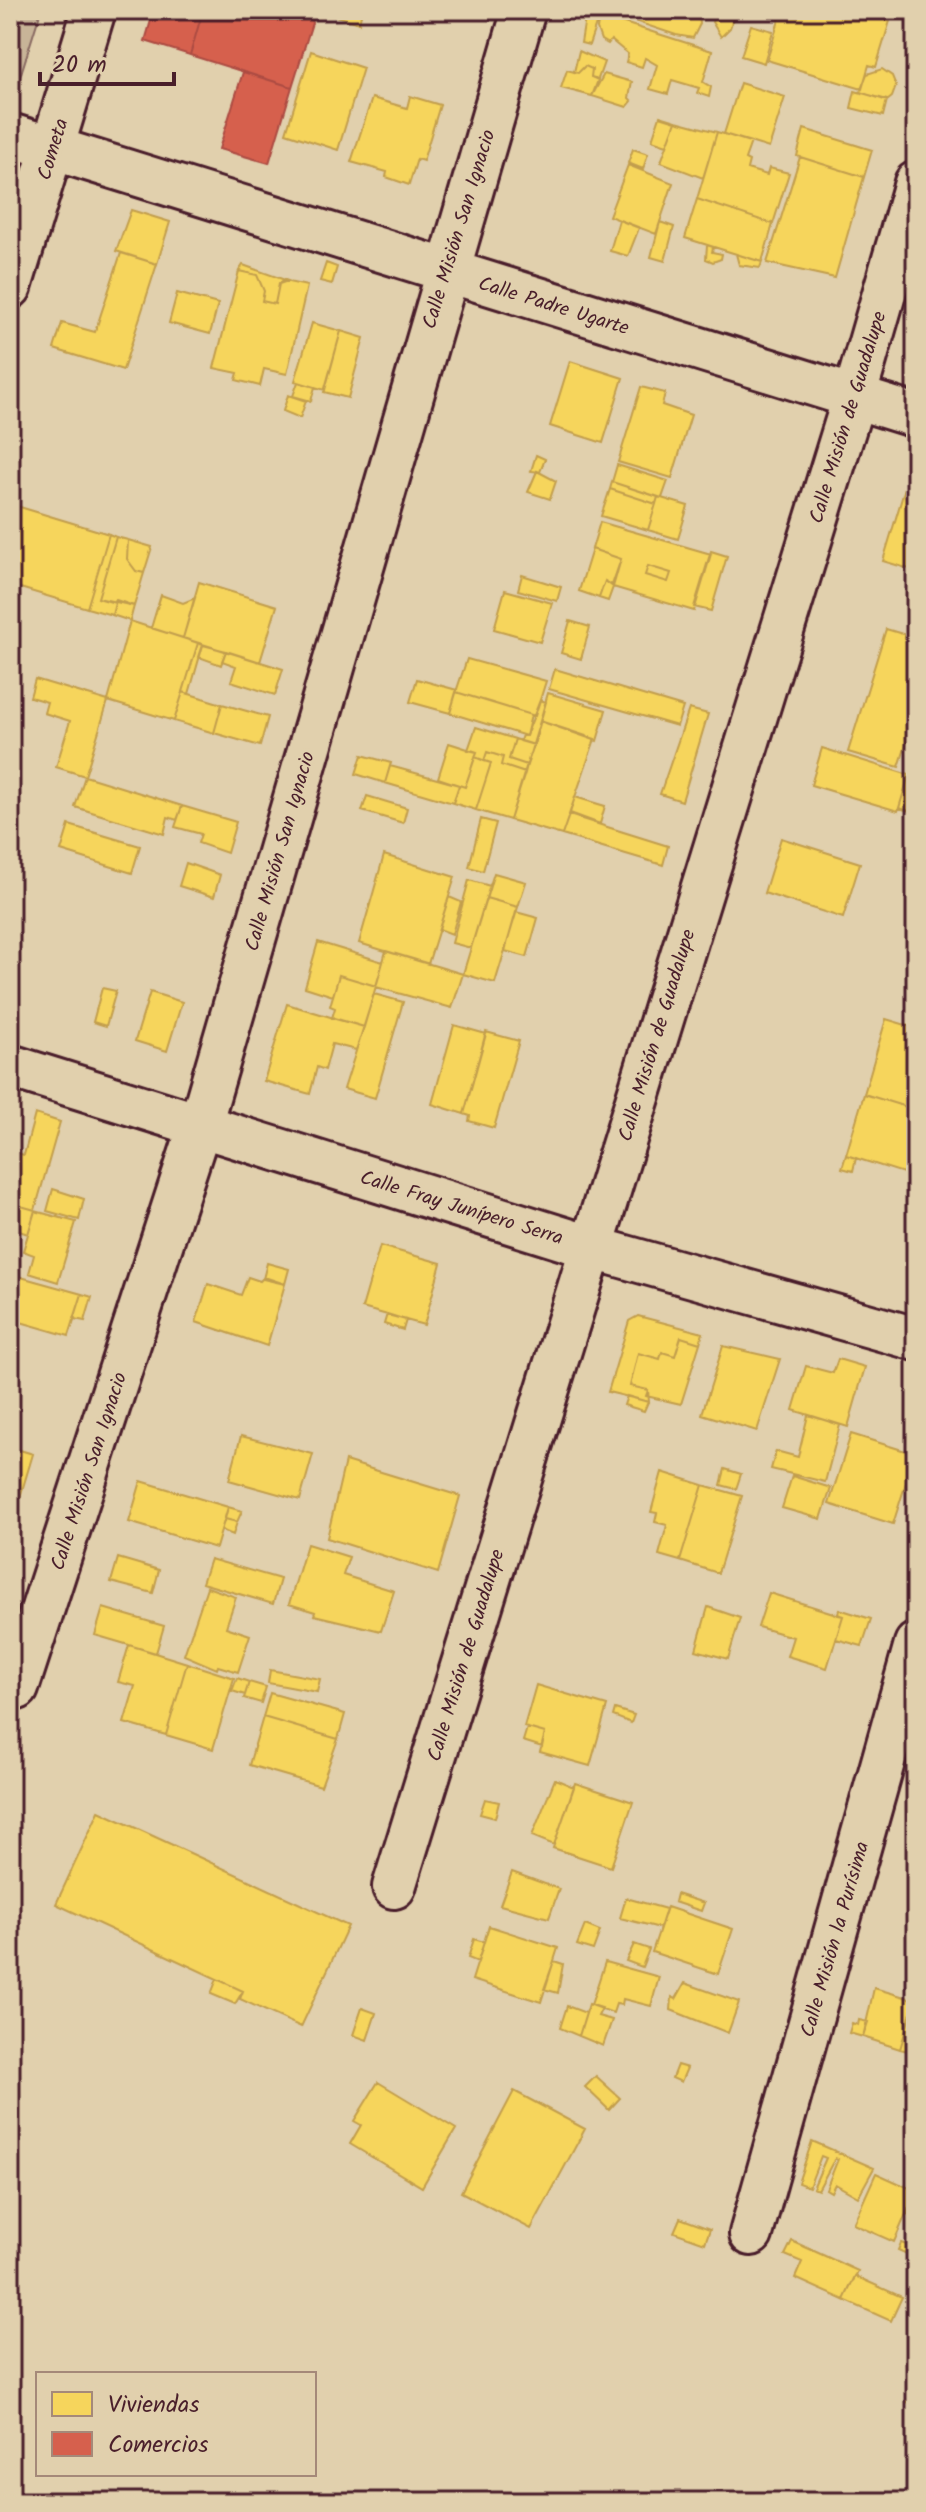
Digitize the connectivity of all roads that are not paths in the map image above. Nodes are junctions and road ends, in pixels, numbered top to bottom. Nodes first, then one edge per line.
1 (94, 10) edge
2 (524, 10) edge
3 (10, 135) edge
4 (52, 147) junction
5 (916, 183) edge
6 (445, 271) junction
7 (10, 287) edge
8 (854, 398) junction
9 (916, 416) edge
10 (10, 1066) edge
11 (200, 1125) junction
12 (590, 1247) junction
13 (916, 1339) edge
14 (916, 1644) edge
15 (17, 1688) dead end
16 (394, 1887) dead end
17 (751, 2234) dead end

1 - 4 street, Cometa
2 - 6 street, Calle Misión San Ignacio
3 - 4 street, Calle Padre Ugarte
4 - 6 street, Calle Padre Ugarte
4 - 7 street, Cometa
5 - 8 street, Calle Misión de Guadalupe
6 - 8 street, Calle Padre Ugarte
6 - 11 street, Calle Misión San Ignacio
8 - 9 street, Calle Padre Ugarte
8 - 12 street, Calle Misión de Guadalupe
10 - 11 street, Calle Fray Junípero Serra
11 - 12 street, Calle Fray Junípero Serra
11 - 15 street, Calle Misión San Ignacio
12 - 13 street, Calle Fray Junípero Serra
12 - 16 street, Calle Misión de Guadalupe
14 - 17 street, Calle Misión la Purísima

